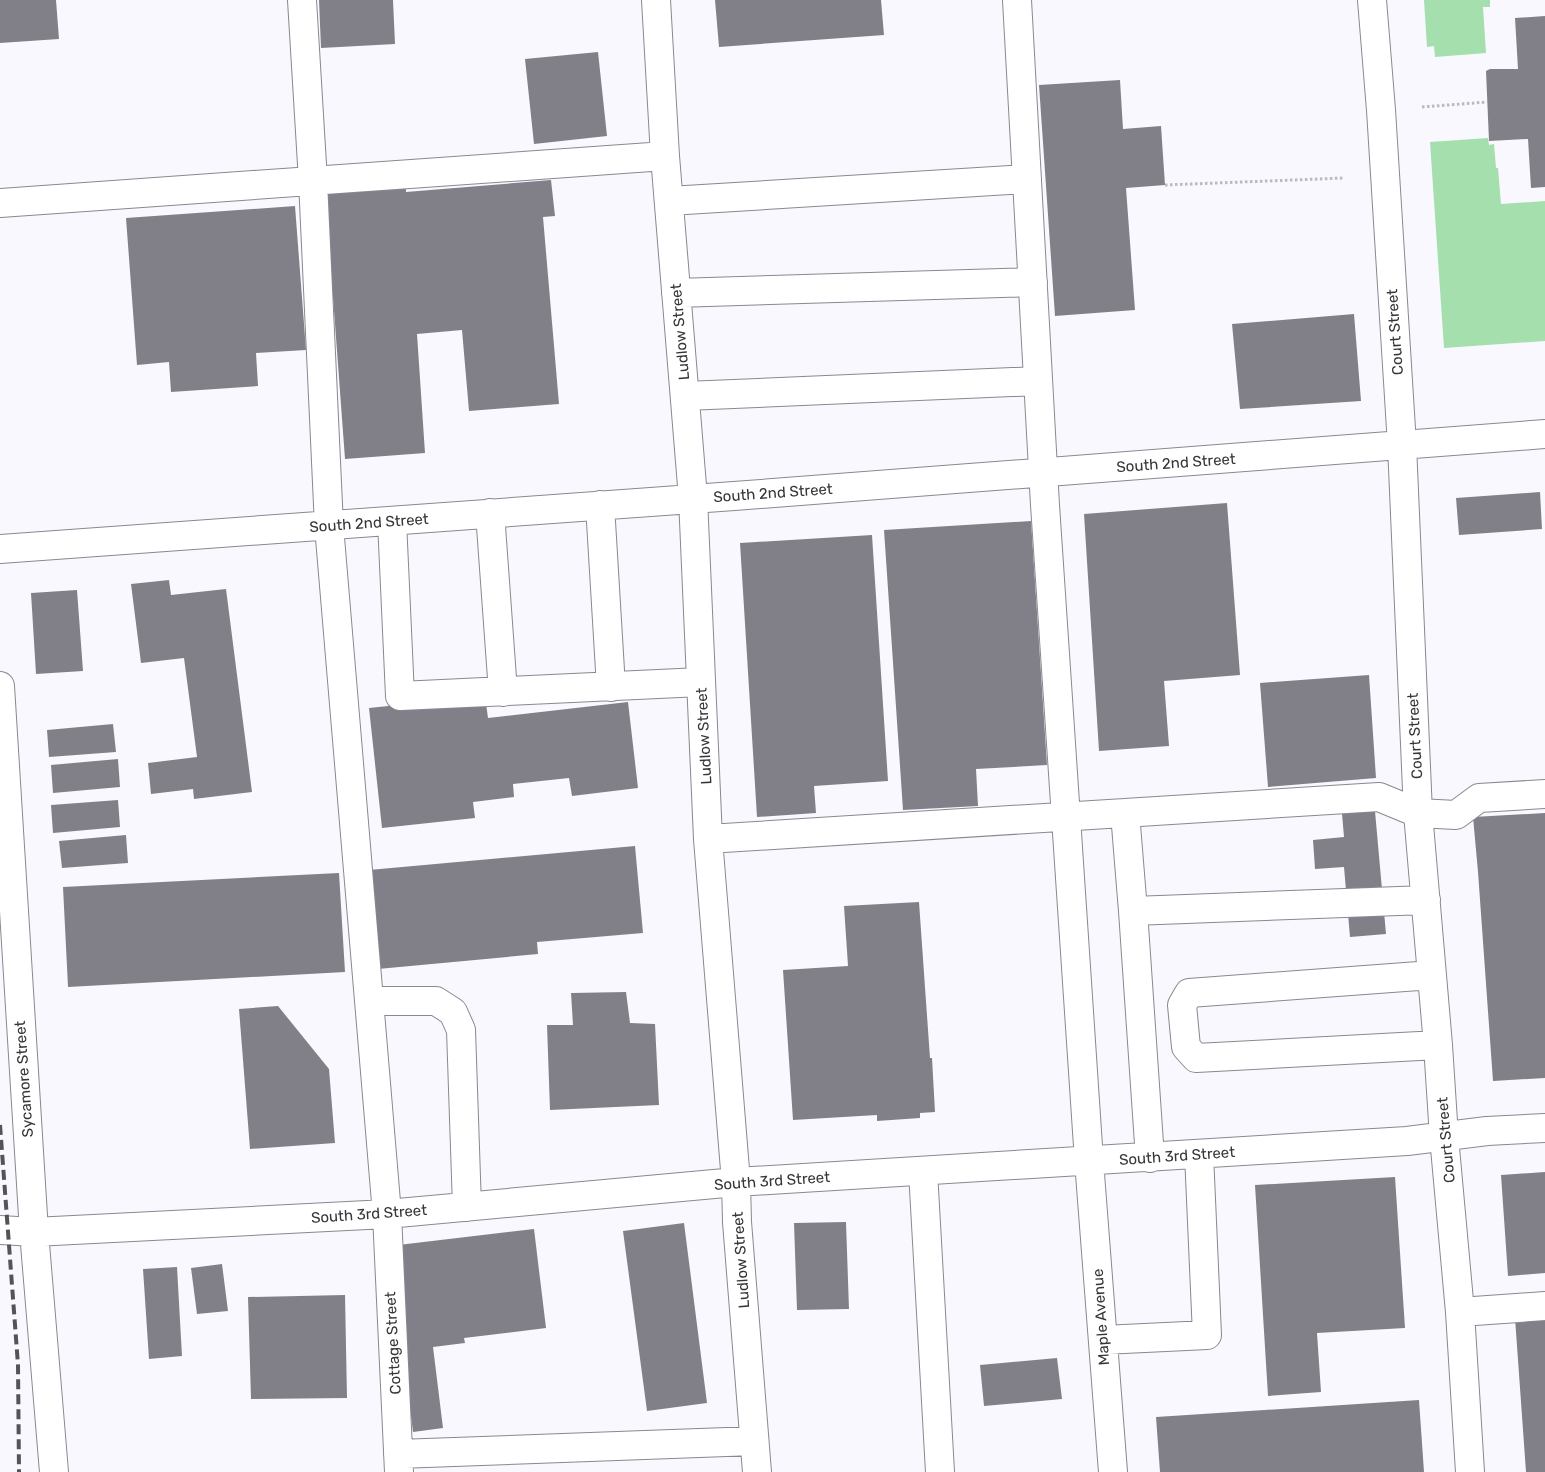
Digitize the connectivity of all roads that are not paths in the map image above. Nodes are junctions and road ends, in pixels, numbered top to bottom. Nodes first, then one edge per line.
1 (302, 0) edge
2 (656, 0) edge
3 (1017, 0) edge
4 (1372, 0) edge
5 (665, 156) junction
6 (1027, 179) junction
7 (312, 180) junction
8 (669, 201) junction
9 (0, 202) edge
10 (1033, 282) junction
11 (676, 293) junction
12 (1038, 380) junction
13 (685, 396) junction
14 (1545, 434) edge
15 (1402, 445) junction
16 (1043, 472) junction
17 (693, 498) junction
18 (600, 505) junction
19 (490, 513) junction
20 (392, 521) junction
21 (329, 526) junction
22 (0, 549) edge
23 (701, 682) junction
24 (0, 686) edge
25 (611, 687) junction
26 (503, 692) junction
27 (1545, 794) edge
28 (1125, 813) junction
29 (1418, 814) junction
30 (1066, 817) junction
31 (708, 839) junction
32 (1426, 900) junction
33 (1133, 911) junction
34 (1432, 975) junction
35 (369, 1000) junction
36 (1438, 1045) junction
37 (1545, 1128) edge
38 (1444, 1137) junction
39 (1199, 1154) junction
40 (1150, 1158) junction
41 (1089, 1162) junction
42 (923, 1171) junction
43 (736, 1182) junction
44 (467, 1207) junction
45 (387, 1214) junction
46 (0, 1230) edge
47 (34, 1232) junction
48 (1545, 1306) edge
49 (1460, 1312) junction
50 (1103, 1340) junction
51 (754, 1441) junction
52 (399, 1463) edge
53 (54, 1472) edge
54 (757, 1472) edge
55 (940, 1472) edge
56 (1113, 1472) edge
57 (1470, 1472) edge

1 - 7 street, Cottage Street
2 - 5 street, Ludlow Street
3 - 6 street, Maple Avenue
4 - 15 street, Court Street
5 - 7 street
5 - 8 street, Ludlow Street
6 - 8 street
6 - 10 street, Maple Avenue
7 - 9 street
7 - 21 street, Cottage Street
8 - 11 street, Ludlow Street
10 - 11 street
10 - 12 street, Maple Avenue
11 - 13 street, Ludlow Street
12 - 13 street
12 - 16 street, Maple Avenue
13 - 17 street, Ludlow Street
14 - 15 street, South 2nd Street
15 - 16 street, South 2nd Street
15 - 29 street, Court Street
16 - 17 street, South 2nd Street
16 - 30 street, Maple Avenue
17 - 18 street, South 2nd Street
17 - 23 street, Ludlow Street
18 - 19 street, South 2nd Street
18 - 25 street
19 - 20 street, South 2nd Street
19 - 26 street
20 - 21 street, South 2nd Street
20 - 26 street
21 - 22 street, South 2nd Street
21 - 35 street, Cottage Street
23 - 25 street
23 - 31 street, Ludlow Street
24 - 47 street, Sycamore Street
25 - 26 street
27 - 29 street
28 - 29 street
28 - 30 street
28 - 33 street
29 - 32 street, Court Street
30 - 31 street
30 - 41 street, Maple Avenue
31 - 43 street, Ludlow Street
32 - 33 street
32 - 34 street, Court Street
33 - 40 street
34 - 36 street, Court Street
34 - 36 street
35 - 44 street
35 - 45 street, Cottage Street
36 - 38 street, Court Street
37 - 38 street, South 3rd Street
38 - 39 street, South 3rd Street
38 - 49 street, Court Street
39 - 40 street, South 3rd Street
39 - 50 street
40 - 41 street, South 3rd Street
41 - 42 street, South 3rd Street
41 - 50 street, Maple Avenue
42 - 43 street, South 3rd Street
42 - 55 street
43 - 44 street, South 3rd Street
43 - 51 street, Ludlow Street
44 - 45 street, South 3rd Street
45 - 47 street, South 3rd Street
45 - 52 street, Cottage Street
46 - 47 street, South 3rd Street
47 - 53 street, Sycamore Street
48 - 49 street
49 - 57 street, Court Street
50 - 56 street, Maple Avenue
51 - 52 street
51 - 54 street, Ludlow Street

